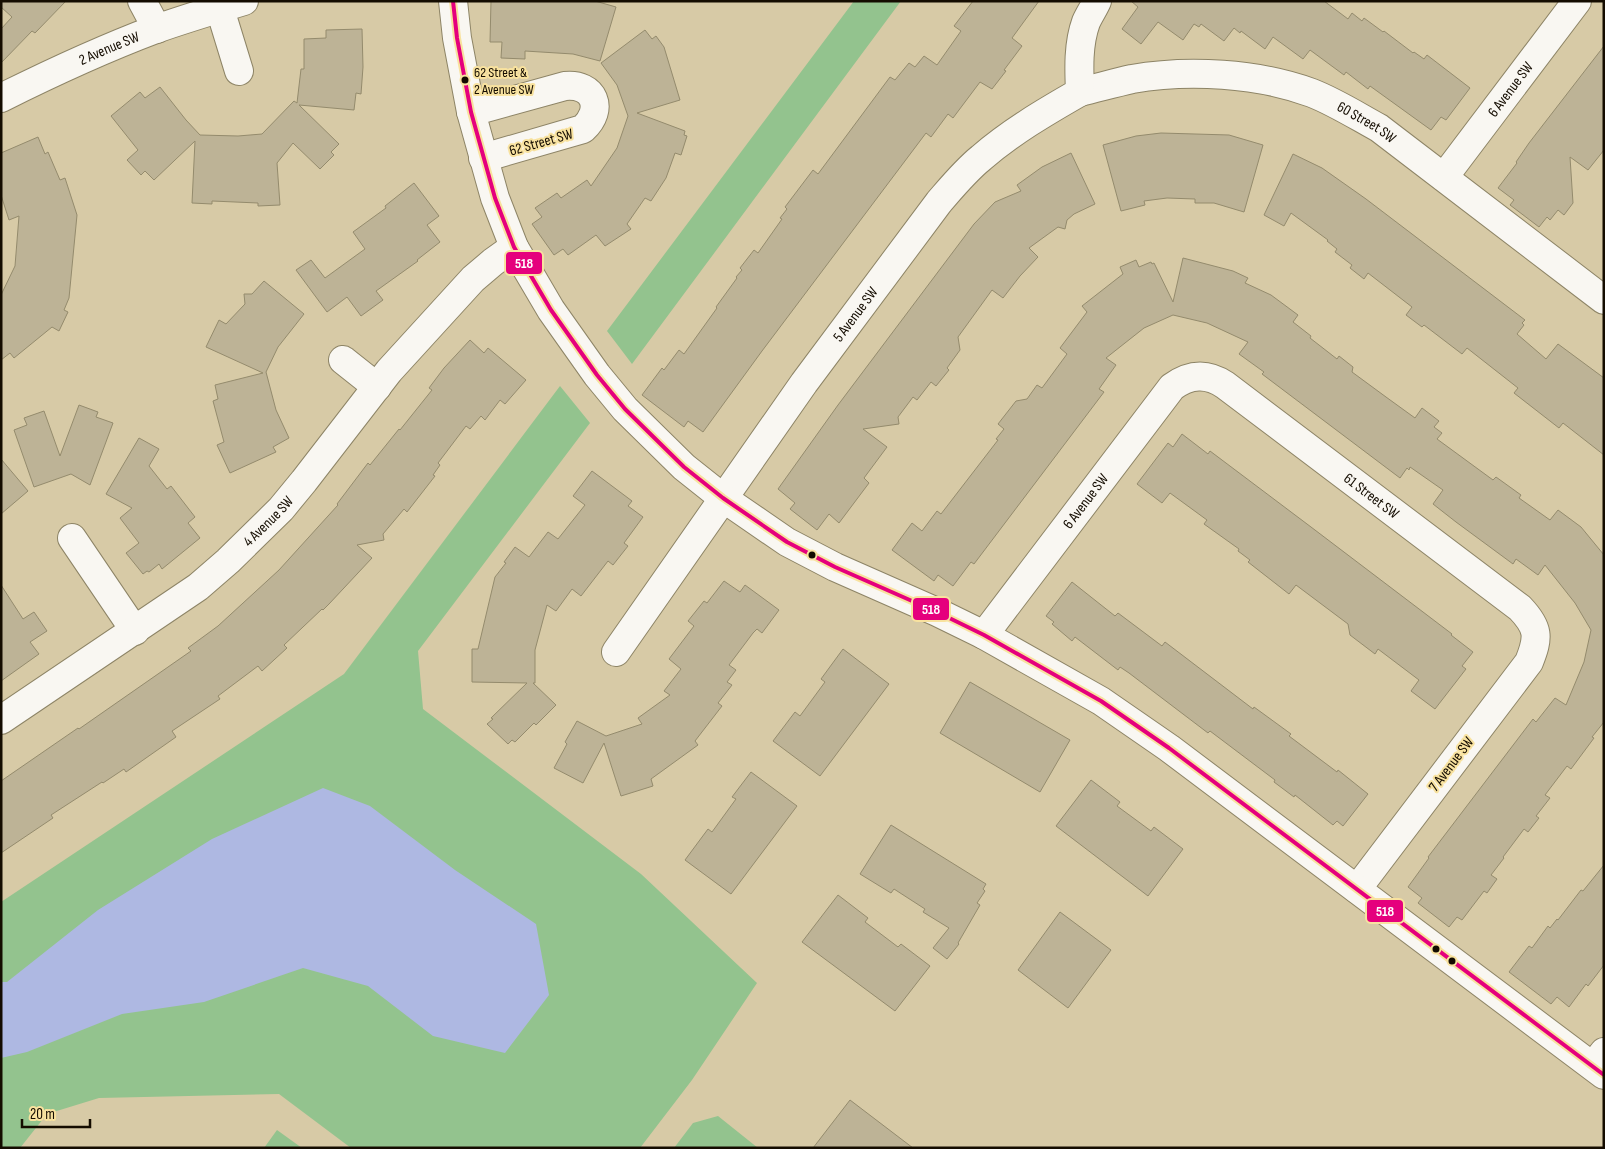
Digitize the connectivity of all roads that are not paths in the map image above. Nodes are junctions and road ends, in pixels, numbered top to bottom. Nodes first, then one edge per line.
1 (142, 1) edge
2 (453, 1) edge
3 (1097, 1) edge
4 (1577, 1) edge
5 (232, 5) edge
6 (157, 29) junction
7 (239, 70) dead end
8 (1080, 92) junction
9 (1, 98) edge
10 (471, 112) junction
11 (483, 158) junction
12 (1444, 177) junction
13 (514, 247) junction
14 (1604, 300) edge
15 (343, 360) dead end
16 (1194, 377) joint
17 (378, 387) junction
18 (723, 498) junction
19 (72, 538) dead end
20 (135, 631) junction
21 (984, 635) junction
22 (1536, 636) joint
23 (616, 652) dead end
24 (1, 720) edge
25 (1357, 889) junction
26 (1600, 1064) edge

1 - 6 street
2 - 10 street
3 - 8 street
4 - 12 street, 6 Avenue SW
5 - 6 street, 2 Avenue SW
5 - 7 street, 2 Avenue SW
6 - 9 street, 2 Avenue SW
8 - 12 street, 60 Street SW
8 - 18 street, 5 Avenue SW
10 - 11 street
10 - 11 street, 62 Street SW
11 - 13 street
12 - 14 street, 60 Street SW
13 - 17 street, 4 Avenue SW
13 - 18 street
15 - 17 street
16 - 21 street, 6 Avenue SW
16 - 22 street, 61 Street SW
17 - 20 street, 4 Avenue SW
18 - 21 street
18 - 23 street, 5 Avenue SW
19 - 20 street
20 - 24 street, 4 Avenue SW
21 - 25 street
22 - 25 street, 7 Avenue SW
25 - 26 street

